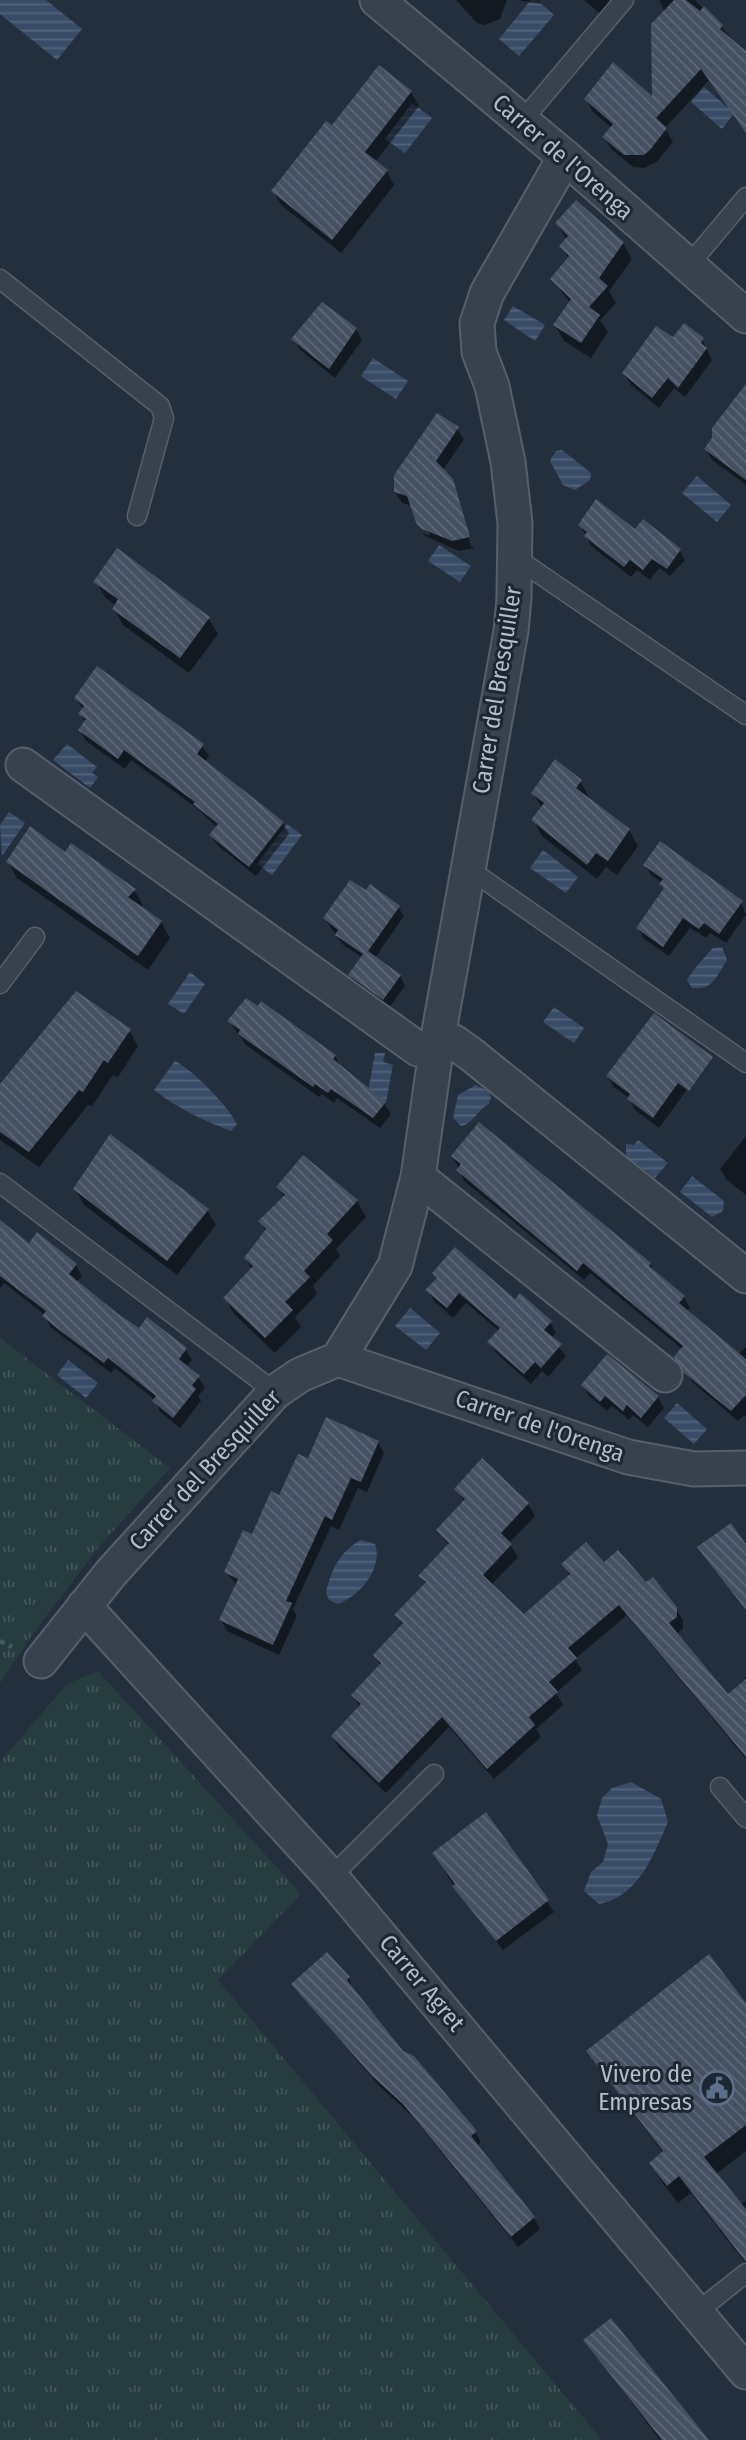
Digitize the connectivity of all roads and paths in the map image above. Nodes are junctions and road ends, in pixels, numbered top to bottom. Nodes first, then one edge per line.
1 (377, 0) edge
2 (624, 0) edge
3 (522, 121) junction
4 (565, 157) junction
5 (746, 197) edge
6 (690, 265) junction
7 (0, 279) edge
8 (746, 316) edge
9 (137, 516) dead end
10 (516, 558) junction
11 (746, 715) edge
12 (23, 765) dead end
13 (469, 869) junction
14 (35, 937) dead end
15 (0, 984) edge
16 (437, 1045) junction
17 (746, 1063) edge
18 (418, 1177) junction
19 (0, 1183) edge
20 (746, 1276) edge
21 (338, 1359) junction
22 (664, 1375) dead end
23 (275, 1392) junction
24 (746, 1468) edge
25 (84, 1606) junction
26 (41, 1661) dead end
27 (434, 1774) dead end
28 (720, 1787) dead end
29 (746, 1818) edge
30 (331, 1877) junction
31 (746, 2273) edge
32 (697, 2312) junction
33 (746, 2372) edge

1 - 3 street, Carrer de l'Orenga
2 - 3 lane
3 - 4 street, Carrer de l'Orenga
4 - 6 street, Carrer de l'Orenga
4 - 10 street, Carrer del Bresquiller
5 - 6 lane
6 - 8 street, Carrer de l'Orenga
7 - 9 lane
10 - 11 lane
10 - 13 street, Carrer del Bresquiller
12 - 16 street
13 - 16 street, Carrer del Bresquiller
13 - 17 lane
14 - 15 lane
16 - 18 street, Carrer del Bresquiller
16 - 20 street
18 - 21 street, Carrer del Bresquiller
18 - 22 street
19 - 23 lane
21 - 23 street, Carrer del Bresquiller
21 - 24 street, Carrer de l'Orenga
23 - 25 street, Carrer del Bresquiller
25 - 26 street, Carrer del Bresquiller
25 - 30 street, Carrer Agret
27 - 30 lane
28 - 29 lane
30 - 32 street, Carrer Agret
31 - 32 lane
32 - 33 street, Carrer Agret

